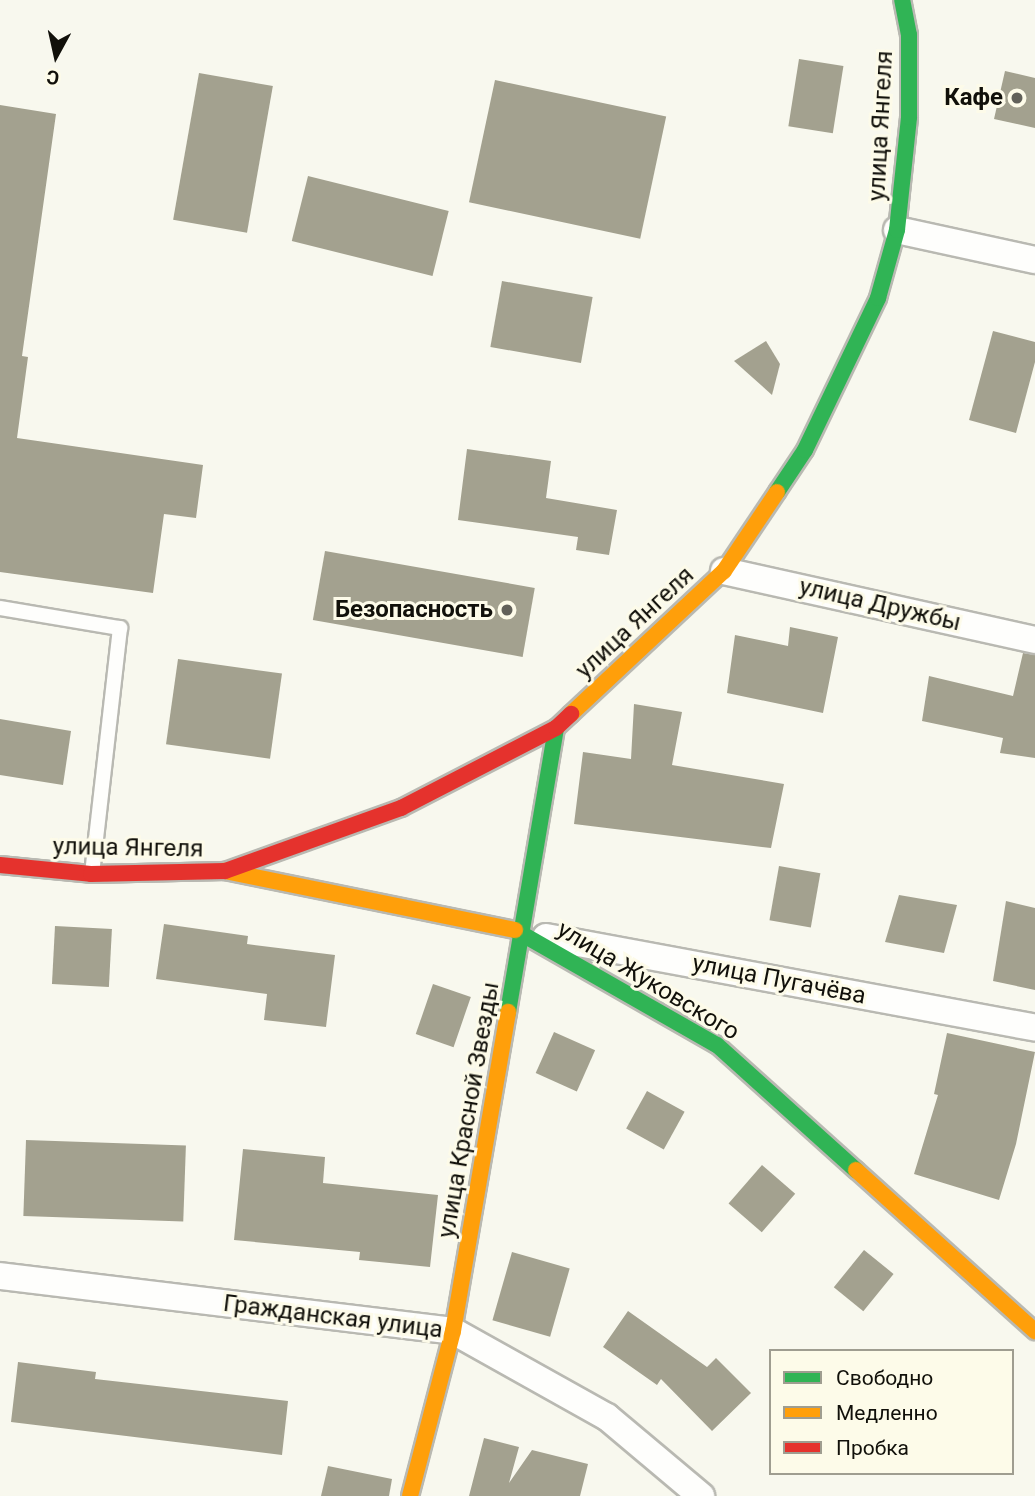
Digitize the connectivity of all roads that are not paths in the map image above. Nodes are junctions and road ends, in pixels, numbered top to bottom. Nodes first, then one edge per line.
1 (902, 0) edge
2 (897, 230) junction
3 (1035, 260) edge
4 (724, 570) junction
5 (0, 608) edge
6 (1035, 639) edge
7 (556, 728) junction
8 (0, 865) edge
9 (225, 872) junction
10 (91, 874) junction
11 (523, 932) junction
12 (1035, 1028) edge
13 (0, 1276) edge
14 (453, 1331) junction
15 (1035, 1331) edge
16 (410, 1496) edge
17 (701, 1496) edge

1 - 2 street, улица Янгеля
2 - 3 street
2 - 4 street, улица Янгеля
4 - 6 street, улица Дружбы
4 - 7 street, улица Янгеля
5 - 10 lane
7 - 9 street, улица Янгеля
7 - 11 street, улица Красной Звезды
8 - 10 street, улица Янгеля
9 - 10 street, улица Янгеля
9 - 11 street, улица Жуковского
11 - 12 street, улица Пугачёва
11 - 14 street, улица Красной Звезды
11 - 15 street, улица Жуковского
13 - 14 street, Гражданская улица
14 - 16 street, улица Красной Звезды
14 - 17 street, Гражданская улица

